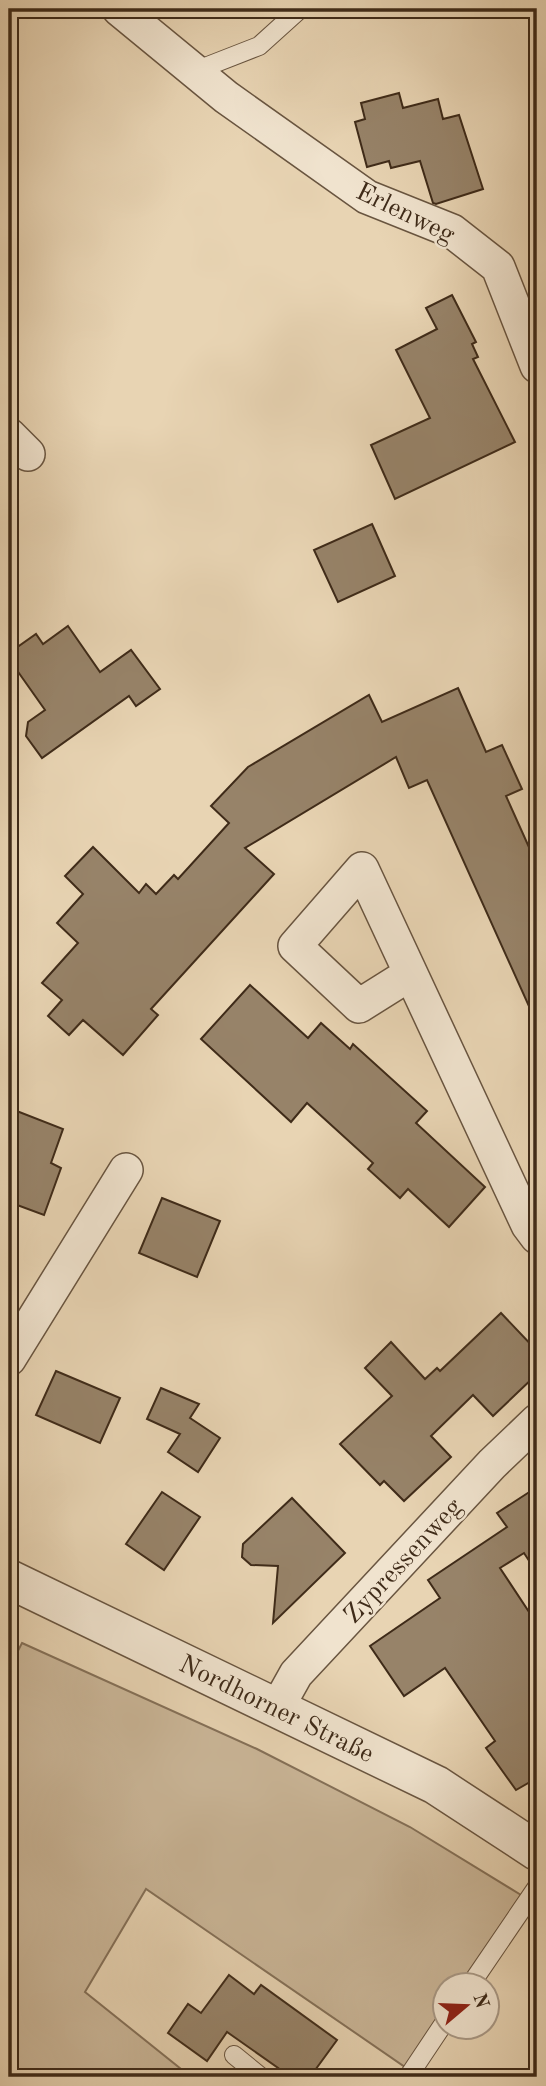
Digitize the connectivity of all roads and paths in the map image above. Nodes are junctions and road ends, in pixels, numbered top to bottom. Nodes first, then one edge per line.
1 (118, 9) edge
2 (300, 9) edge
3 (195, 71) junction
4 (537, 366) edge
5 (410, 974) dead end
6 (126, 1170) dead end
7 (537, 1237) edge
8 (9, 1359) edge
9 (537, 1421) edge
10 (9, 1579) edge
11 (277, 1708) junction
12 (537, 1850) edge
13 (537, 1886) edge
14 (480, 1970) edge
15 (433, 2040) edge
16 (233, 2055) dead end
17 (261, 2077) edge
18 (408, 2077) edge

1 - 3 street, Erlenweg
2 - 3 lane
3 - 4 street, Erlenweg
5 - 7 street
6 - 8 street
9 - 11 street, Zypressenweg
10 - 11 street, Nordhorner Straße
11 - 12 street, Nordhorner Straße
13 - 14 lane
15 - 18 lane
16 - 17 lane

